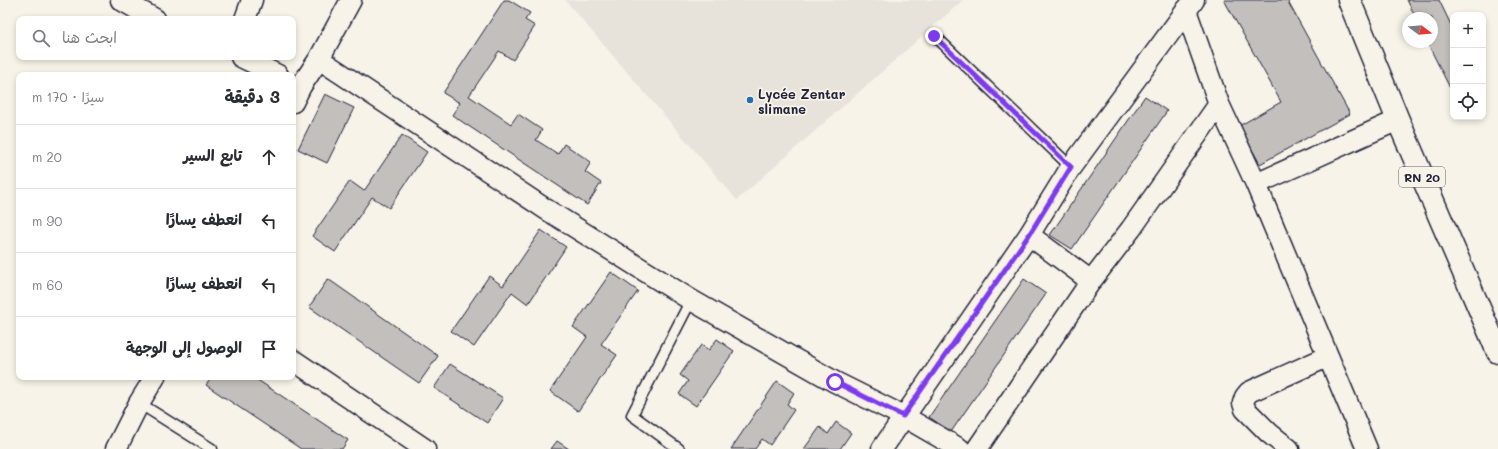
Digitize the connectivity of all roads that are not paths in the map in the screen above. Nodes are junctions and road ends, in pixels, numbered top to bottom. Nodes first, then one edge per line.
1 (121, 0) edge
2 (252, 0) edge
3 (351, 0) edge
4 (1349, 0) edge
5 (1190, 5) edge
6 (150, 16) edge
7 (245, 16) edge
8 (934, 36) dead end
9 (319, 59) junction
10 (247, 60) edge
11 (272, 72) edge
12 (296, 90) edge
13 (1219, 104) junction
14 (1398, 120) junction
15 (1071, 167) junction
16 (1256, 184) junction
17 (1029, 235) junction
18 (1091, 281) junction
19 (691, 300) junction
20 (1498, 352) edge
21 (1328, 357) junction
22 (296, 362) edge
23 (152, 380) edge
24 (139, 403) junction
25 (903, 416) junction
26 (116, 449) edge
27 (212, 449) edge
28 (424, 449) edge
29 (679, 449) edge
30 (882, 449) edge
31 (960, 449) edge
32 (977, 449) edge
33 (1289, 449) edge
34 (1367, 449) edge

1 - 6 street
2 - 7 street
3 - 9 street
4 - 14 main road, RN 20
5 - 13 street
5 - 15 street
8 - 15 lane
9 - 12 street
9 - 19 street
10 - 11 street
13 - 16 street
13 - 18 street
14 - 16 street
14 - 20 main road, RN 20
15 - 17 street
16 - 21 street
17 - 18 street
17 - 25 street
18 - 32 street
19 - 25 street
19 - 29 lane
21 - 33 street
21 - 34 street
22 - 28 street
23 - 24 street
24 - 26 street
24 - 27 lane
25 - 30 street
25 - 31 street

